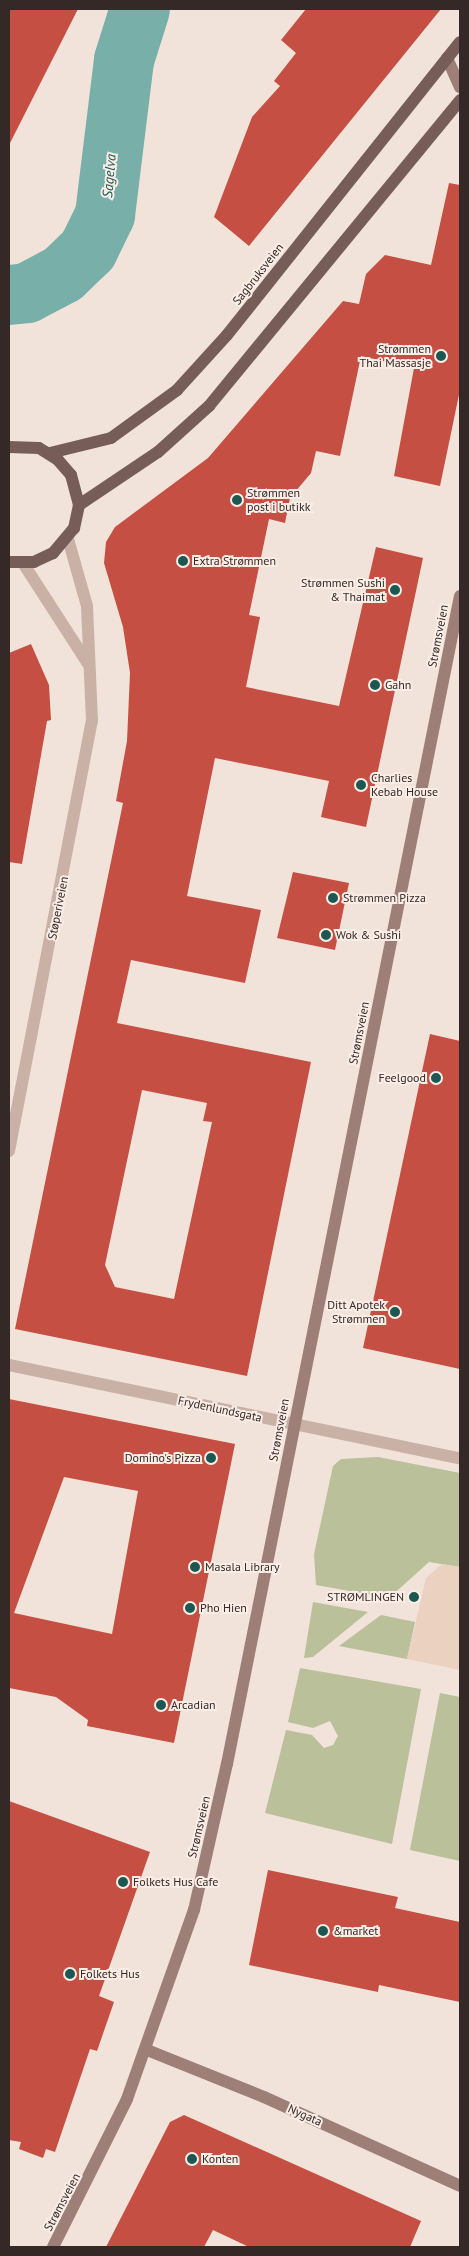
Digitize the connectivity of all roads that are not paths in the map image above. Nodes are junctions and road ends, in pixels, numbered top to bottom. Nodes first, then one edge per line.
1 (460, 42) edge
2 (447, 58) junction
3 (460, 61) edge
4 (460, 87) edge
5 (460, 100) edge
6 (9, 447) edge
7 (50, 454) junction
8 (79, 505) junction
9 (68, 539) junction
10 (9, 562) edge
11 (24, 564) junction
12 (460, 596) edge
13 (88, 664) junction
14 (9, 1151) edge
15 (9, 1365) edge
16 (294, 1425) junction
17 (460, 1458) edge
18 (147, 2050) junction
19 (460, 2186) edge
20 (53, 2247) edge

1 - 2 main road
2 - 3 main road
2 - 4 main road
2 - 7 main road, Sagbruksveien
5 - 8 main road
6 - 7 main road
7 - 8 main road
8 - 9 main road
9 - 11 main road
9 - 13 street, Støperiveien
10 - 11 main road
11 - 13 street, Støperiveien
12 - 16 main road, Strømsveien
13 - 14 street, Støperiveien
15 - 16 street, Frydenlundsgata
16 - 17 street, Frydenlundsgata
16 - 18 main road, Strømsveien
18 - 19 main road, Nygata
18 - 20 main road, Strømsveien

